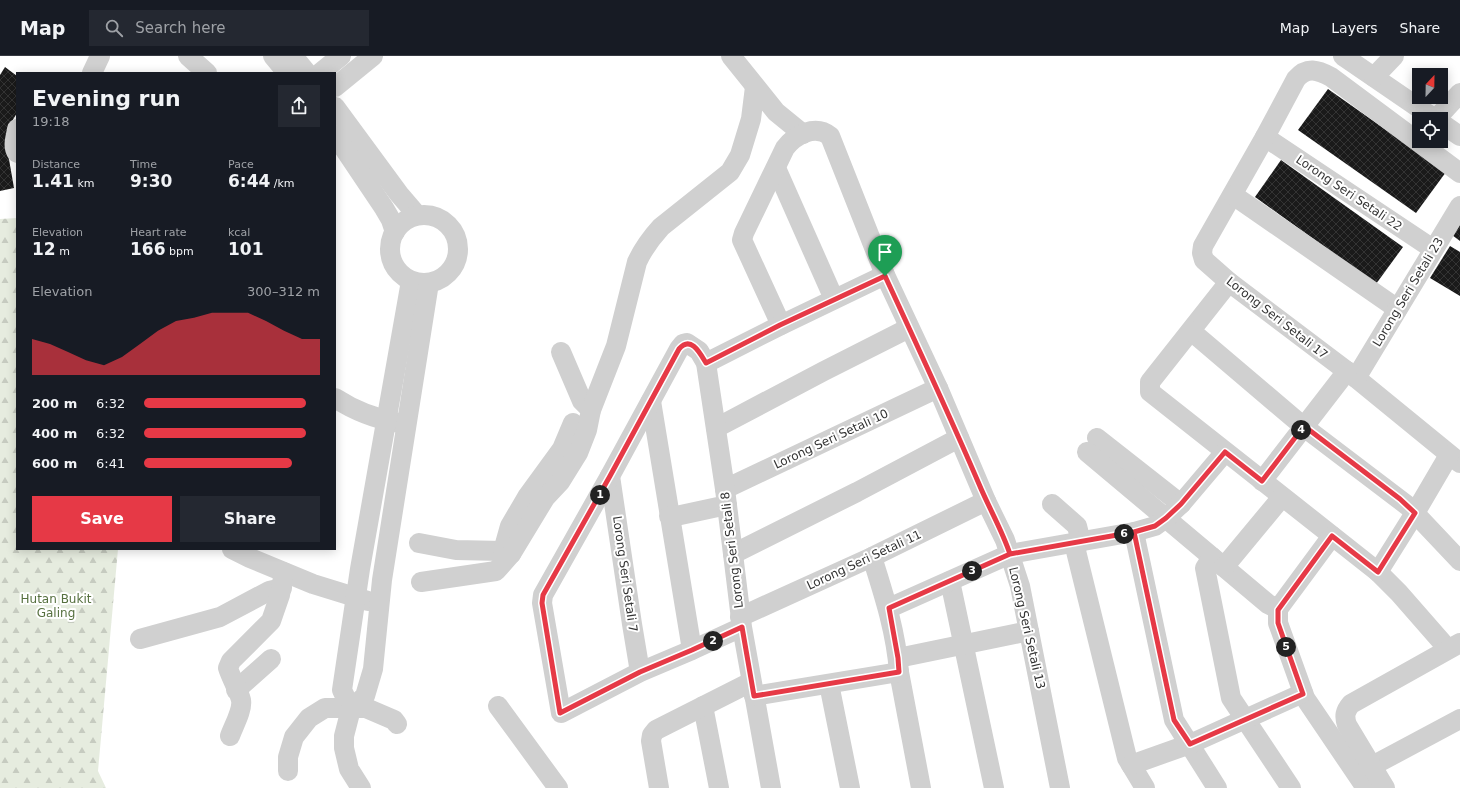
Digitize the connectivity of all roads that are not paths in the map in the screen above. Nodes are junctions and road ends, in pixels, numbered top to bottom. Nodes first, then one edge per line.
1 (100, 56) edge
2 (188, 56) edge
3 (273, 56) edge
4 (293, 56) edge
5 (341, 56) edge
6 (373, 56) edge
7 (731, 56) edge
8 (1343, 56) edge
9 (1394, 56) edge
10 (92, 72) edge
11 (206, 72) edge
12 (286, 72) edge
13 (306, 72) edge
14 (321, 72) edge
15 (1374, 77) junction
16 (336, 85) edge
17 (755, 87) junction
18 (1460, 93) edge
19 (336, 108) edge
20 (1425, 112) edge
21 (1442, 112) edge
22 (1448, 128) edge
23 (809, 132) junction
24 (16, 136) edge
25 (336, 136) edge
26 (1460, 136) edge
27 (1266, 137) junction
28 (16, 152) edge
29 (776, 168) junction
30 (1460, 173) edge
31 (1233, 195) junction
32 (1460, 206) edge
33 (417, 215) junction
34 (395, 232) junction
35 (1433, 249) junction
36 (885, 276) junction
37 (420, 282) junction
38 (1229, 282) junction
39 (834, 299) junction
40 (1397, 310) junction
41 (780, 325) junction
42 (909, 328) junction
43 (1191, 331) junction
44 (561, 352) dead end
45 (706, 363) junction
46 (1351, 375) junction
47 (938, 388) junction
48 (336, 399) edge
49 (651, 401) junction
50 (591, 410) junction
51 (387, 421) junction
52 (573, 423) dead end
53 (407, 425) junction
54 (1304, 426) junction
55 (716, 428) junction
56 (959, 438) junction
57 (1225, 452) junction
58 (1456, 456) edge
59 (610, 476) junction
60 (1262, 481) junction
61 (726, 497) junction
62 (1282, 497) junction
63 (986, 501) junction
64 (1052, 504) dead end
65 (1181, 504) junction
66 (1415, 513) junction
67 (669, 516) junction
68 (1166, 518) junction
69 (1134, 532) junction
70 (1332, 536) junction
71 (1078, 542) junction
72 (420, 543) dead end
73 (236, 550) edge
74 (507, 553) junction
75 (253, 554) edge
76 (733, 554) junction
77 (1010, 554) junction
78 (872, 557) junction
79 (1460, 561) edge
80 (1218, 562) junction
81 (1378, 572) junction
82 (283, 580) junction
83 (950, 581) junction
84 (421, 582) dead end
85 (356, 598) junction
86 (380, 604) junction
87 (889, 608) junction
88 (1278, 610) junction
89 (741, 622) junction
90 (1029, 631) junction
91 (140, 639) dead end
92 (965, 644) junction
93 (1454, 646) edge
94 (692, 650) junction
95 (271, 659) dead end
96 (899, 665) junction
97 (640, 672) junction
98 (829, 684) junction
99 (753, 689) junction
100 (236, 690) junction
101 (1303, 694) junction
102 (498, 706) dead end
103 (703, 706) junction
104 (351, 709) junction
105 (1245, 719) junction
106 (1460, 719) edge
107 (397, 724) dead end
108 (230, 736) dead end
109 (1190, 744) junction
110 (1131, 765) junction
111 (1372, 766) junction
112 (288, 771) dead end
113 (361, 788) edge
114 (558, 788) edge
115 (659, 788) edge
116 (719, 788) edge
117 (771, 788) edge
118 (850, 788) edge
119 (922, 788) edge
120 (994, 788) edge
121 (1060, 788) edge
122 (1145, 788) edge
123 (1217, 788) edge
124 (1291, 788) edge
125 (1366, 788) edge
126 (1385, 788) edge

1 - 10 street
2 - 11 street
3 - 12 street
4 - 13 street
5 - 14 street
6 - 16 street
7 - 17 street, Lorong Seri Setali 13
8 - 15 street
9 - 15 street
15 - 20 street
17 - 23 street, Lorong Seri Setali 13
17 - 50 street
18 - 21 street
19 - 33 street
22 - 26 street
23 - 29 street
23 - 36 street, Lorong Seri Setali 13
24 - 28 street
25 - 34 street
27 - 30 street, Lorong Seri Setali 17
27 - 31 street, Lorong Seri Setali 17
27 - 35 street, Lorong Seri Setali 22
29 - 39 street
29 - 41 street
31 - 38 street, Lorong Seri Setali 17
31 - 40 street
32 - 35 street, Lorong Seri Setali 23
33 - 34 street
33 - 37 street
34 - 37 street
35 - 40 street, Lorong Seri Setali 23
36 - 39 street
36 - 42 street, Lorong Seri Setali 13
37 - 51 street
37 - 53 street
38 - 43 street
38 - 46 street, Lorong Seri Setali 17
39 - 41 street
40 - 46 street, Lorong Seri Setali 23
41 - 45 street
42 - 47 street, Lorong Seri Setali 13
42 - 55 street
43 - 54 street
43 - 57 street
44 - 50 street
45 - 49 street, Lorong Seri Setali 8
45 - 55 street, Lorong Seri Setali 8
46 - 54 street, Lorong Seri Setali 23
46 - 58 street, Lorong Seri Setali 17
47 - 56 street, Lorong Seri Setali 13
47 - 61 street, Lorong Seri Setali 10
48 - 51 street
49 - 59 street
49 - 67 street
50 - 74 street
51 - 53 street
51 - 85 street
52 - 74 street
53 - 86 street
54 - 60 street, Lorong Seri Setali 23
54 - 66 street
55 - 61 street, Lorong Seri Setali 8
56 - 63 street, Lorong Seri Setali 13
56 - 76 street
57 - 60 street
57 - 65 street
58 - 66 street
59 - 97 street, Lorong Seri Setali 7
59 - 97 street, Lorong Seri Setali 11
60 - 62 street
61 - 67 street, Lorong Seri Setali 10
61 - 76 street, Lorong Seri Setali 8
62 - 70 street
62 - 80 street
63 - 77 street, Lorong Seri Setali 13
63 - 78 street, Lorong Seri Setali 11
64 - 71 street
65 - 68 street
65 - 68 street
66 - 79 street
66 - 81 street
67 - 94 street
68 - 69 street
68 - 80 street
69 - 71 street
69 - 109 street
70 - 81 street
70 - 88 street
71 - 77 street
71 - 110 street
72 - 74 street
73 - 75 street
74 - 84 street
75 - 82 street
76 - 89 street, Lorong Seri Setali 8
77 - 83 street
77 - 90 street, Lorong Seri Setali 13
78 - 87 street
78 - 89 street, Lorong Seri Setali 11
80 - 88 street
80 - 105 street
81 - 93 street
82 - 85 street
82 - 91 street
82 - 100 street
83 - 87 street
83 - 92 street
85 - 86 street
85 - 104 street
86 - 104 street
87 - 96 street
88 - 101 street
89 - 94 street, Lorong Seri Setali 11
89 - 99 street, Lorong Seri Setali 8
90 - 92 street
90 - 121 street, Lorong Seri Setali 13
92 - 96 street
92 - 120 street
93 - 111 street
94 - 97 street, Lorong Seri Setali 11
95 - 100 street
96 - 98 street
96 - 119 street
98 - 99 street
98 - 118 street
99 - 103 street
99 - 117 street, Lorong Seri Setali 8
100 - 108 street
101 - 105 street
101 - 125 street
102 - 114 street
103 - 115 street
103 - 116 street
104 - 107 street
104 - 112 street
104 - 113 street
105 - 109 street
105 - 124 street
106 - 111 street
109 - 110 street
109 - 123 street
110 - 122 street
111 - 126 street

